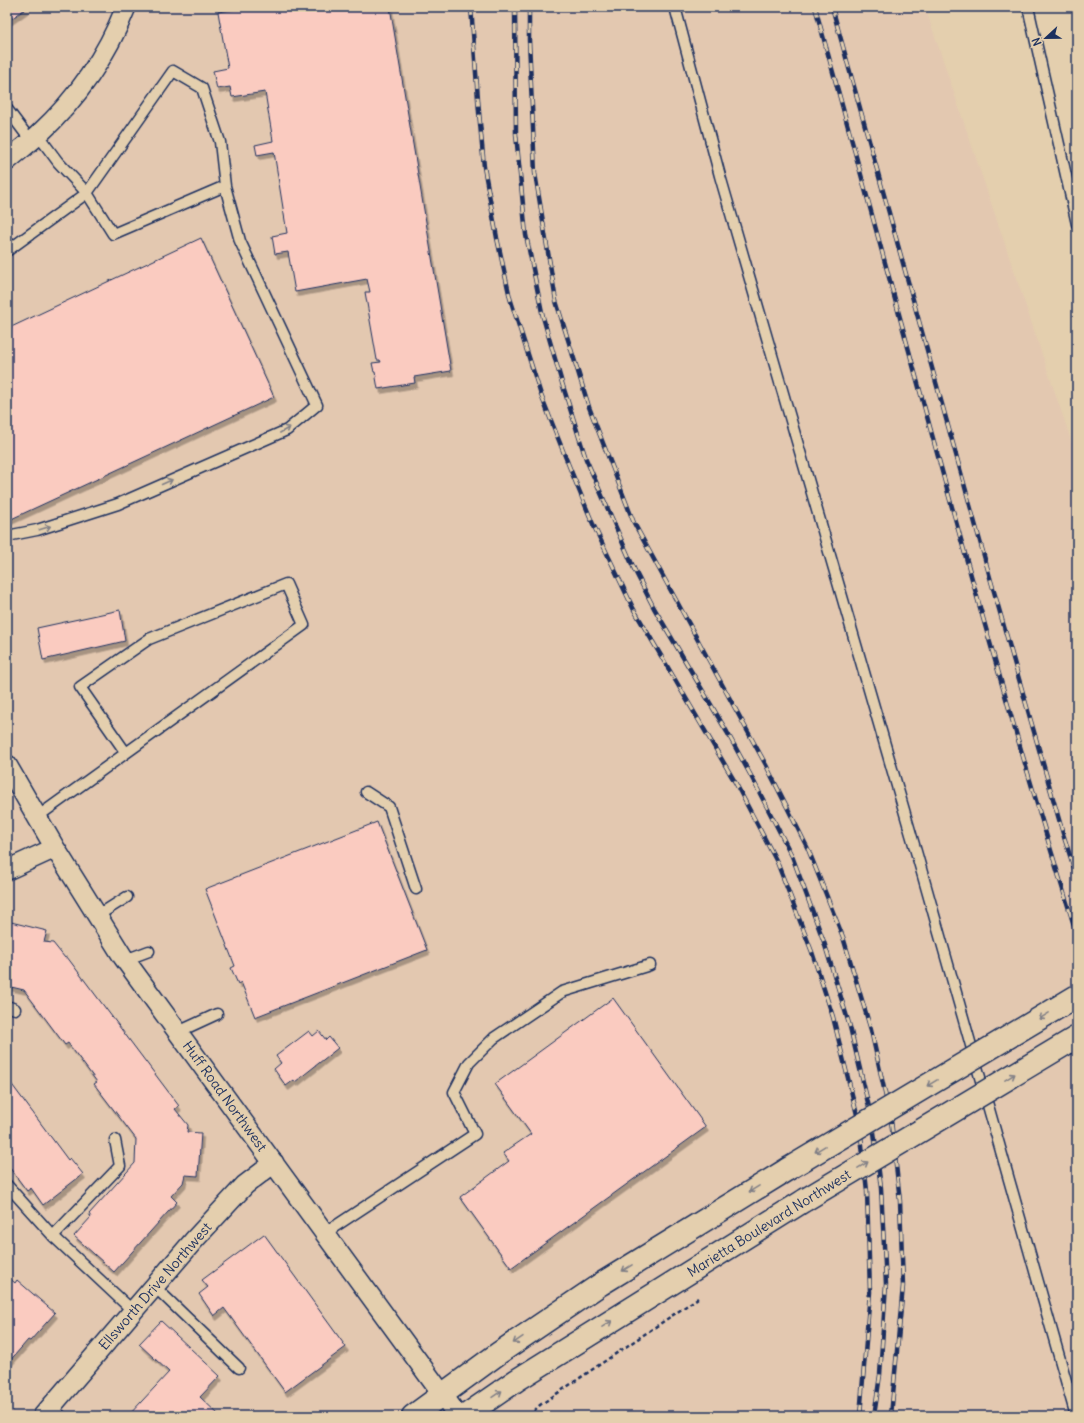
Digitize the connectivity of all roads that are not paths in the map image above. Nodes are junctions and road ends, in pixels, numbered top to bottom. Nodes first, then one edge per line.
1 (126, 7) edge
2 (675, 7) edge
3 (1028, 7) edge
4 (7, 109) edge
5 (35, 138) junction
6 (7, 161) edge
7 (225, 186) junction
8 (87, 193) junction
9 (1077, 224) edge
10 (7, 251) edge
11 (7, 536) edge
12 (126, 754) junction
13 (7, 765) edge
14 (366, 792) dead end
15 (37, 817) junction
16 (55, 848) junction
17 (7, 870) edge
18 (416, 889) dead end
19 (127, 897) dead end
20 (97, 916) junction
21 (150, 951) dead end
22 (125, 960) junction
23 (650, 965) dead end
24 (1077, 996) edge
25 (217, 1014) dead end
26 (178, 1032) junction
27 (1077, 1037) edge
28 (115, 1140) dead end
29 (274, 1163) junction
30 (7, 1184) edge
31 (325, 1233) junction
32 (53, 1236) junction
33 (154, 1286) junction
34 (133, 1311) junction
35 (239, 1368) dead end
36 (442, 1394) junction
37 (52, 1413) edge
38 (413, 1416) edge
39 (458, 1416) edge
40 (465, 1416) edge
41 (1076, 1416) edge

1 - 5 street
2 - 41 lane
3 - 9 lane
4 - 5 lane
5 - 6 street
5 - 8 lane
7 - 8 lane
7 - 8 lane
11 -> 7 lane
8 - 10 lane
12 - 12 lane
12 - 15 lane
13 - 15 street, Huff Road Northwest
14 - 18 lane
15 - 16 street, Huff Road Northwest
16 - 17 street
16 - 20 street, Huff Road Northwest
19 - 20 lane
20 - 22 street, Huff Road Northwest
21 - 22 lane
22 - 26 street, Huff Road Northwest
23 - 31 lane
24 -> 36 main road, bridge
25 - 26 lane
26 - 29 street, Huff Road Northwest
40 -> 27 main road, Marietta Boulevard Northwest, bridge
28 - 32 lane
29 - 31 street, Huff Road Northwest
29 - 33 street, Ellsworth Drive Northwest
30 - 32 lane
31 - 36 street, Huff Road Northwest
32 - 34 lane
33 - 34 street, Ellsworth Drive Northwest
33 - 35 lane
34 - 37 street, Ellsworth Drive Northwest
36 - 38 main road
36 - 39 street, Huff Road Northwest

